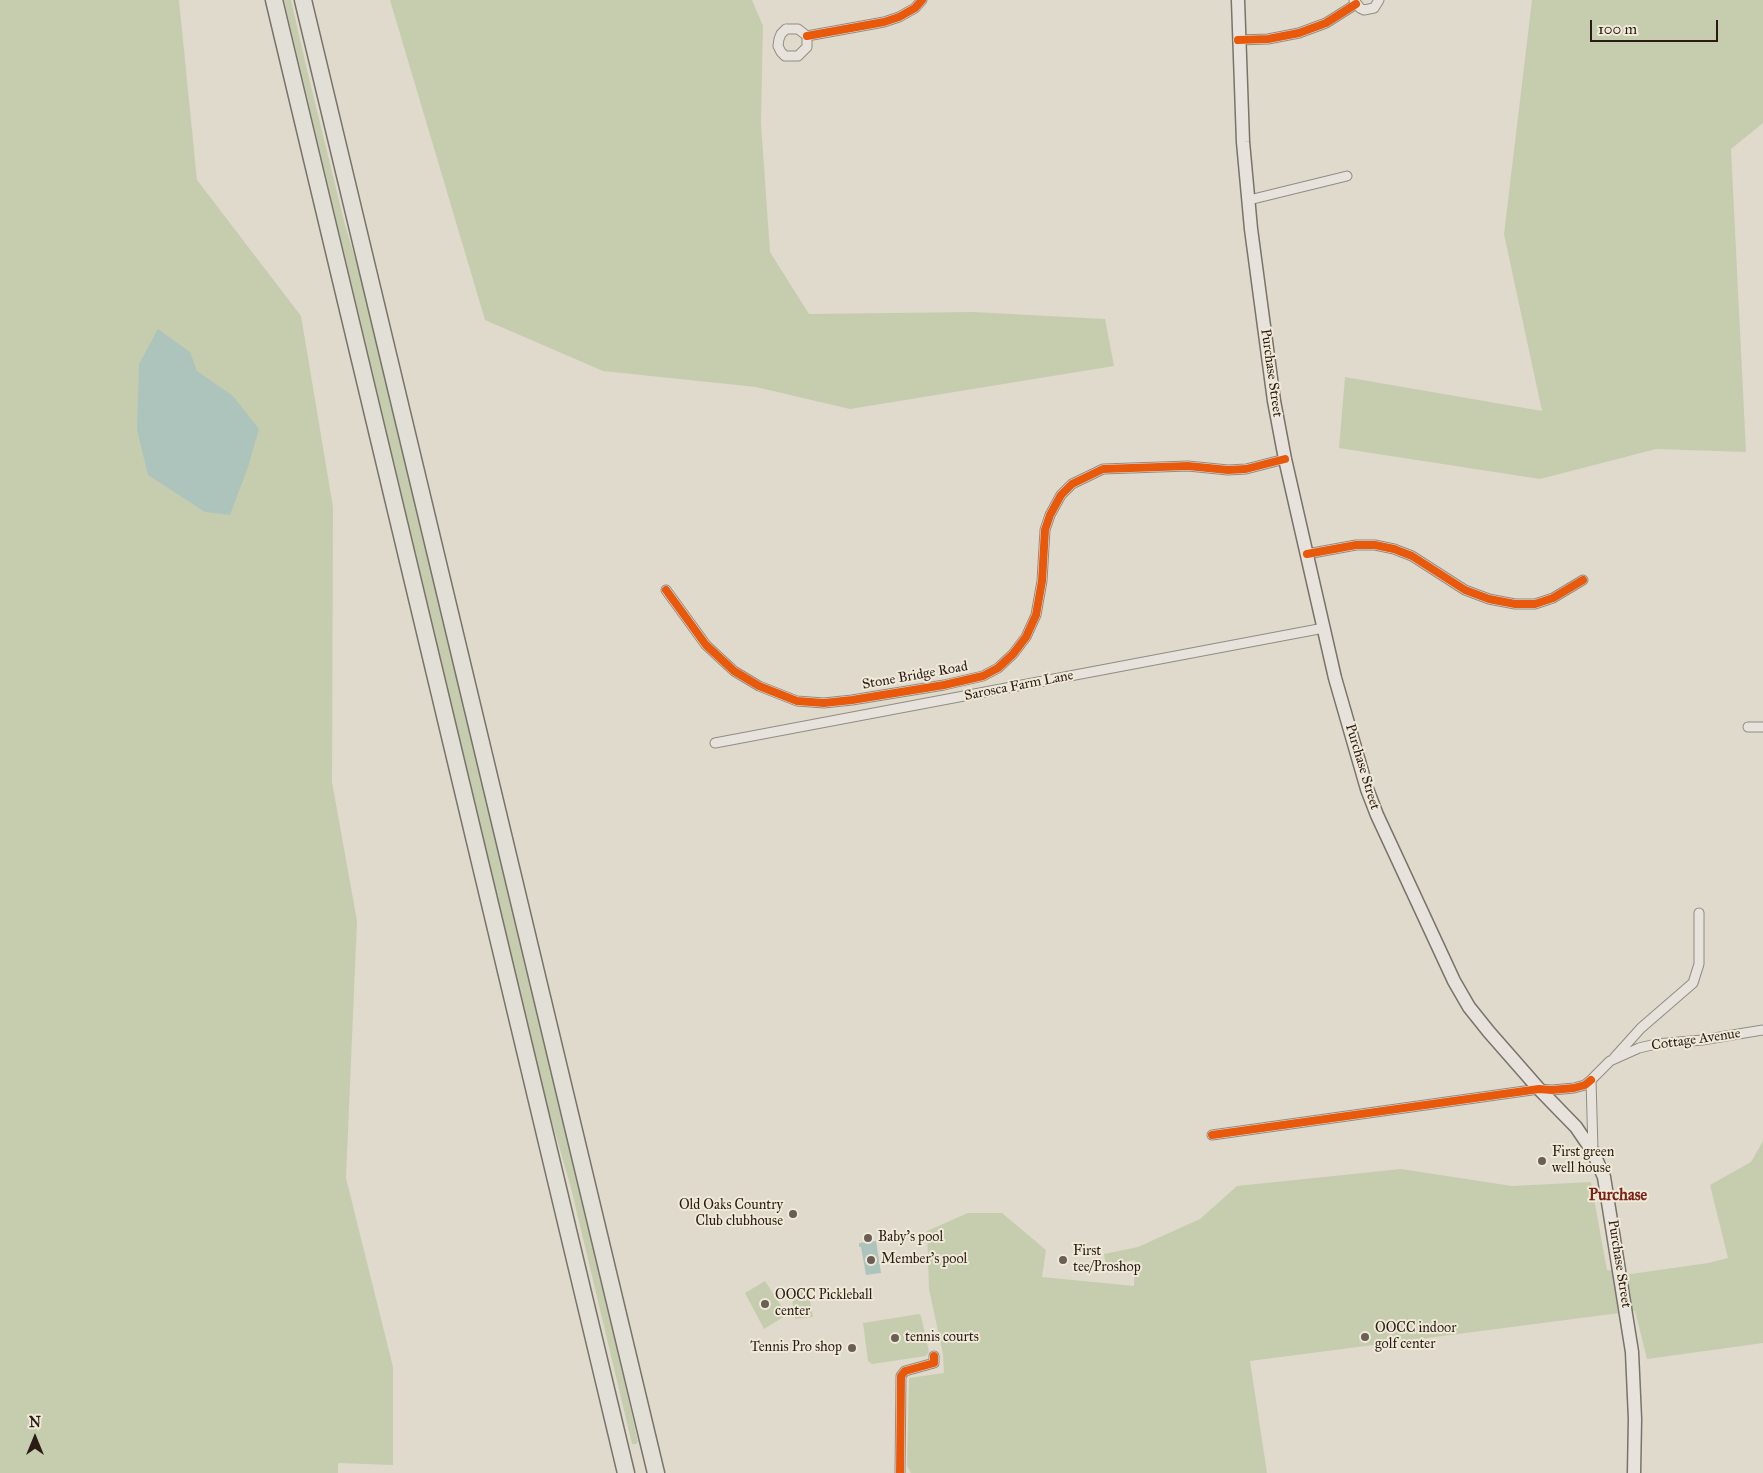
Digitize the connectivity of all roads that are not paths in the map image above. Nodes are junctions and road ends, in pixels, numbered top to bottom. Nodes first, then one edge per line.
1 (274, 0) edge
2 (303, 0) edge
3 (922, 0) edge
4 (1238, 0) edge
5 (1379, 0) edge
6 (1355, 2) edge
7 (807, 36) dead end
8 (1238, 40) junction
9 (1346, 176) dead end
10 (1249, 200) junction
11 (1285, 459) junction
12 (1307, 554) junction
13 (1583, 580) dead end
14 (666, 590) dead end
15 (1324, 628) junction
16 (1748, 727) dead end
17 (1763, 727) edge
18 (714, 743) dead end
19 (1699, 913) dead end
20 (1763, 1030) edge
21 (1610, 1061) junction
22 (1591, 1080) junction
23 (1539, 1089) junction
24 (1212, 1135) dead end
25 (1593, 1152) junction
26 (934, 1356) dead end
27 (626, 1473) edge
28 (656, 1473) edge
29 (900, 1473) edge
30 (1634, 1473) edge

1 - 27 highway
2 - 28 highway
3 - 7 street
4 - 8 main road, Purchase Street
5 - 6 street
6 - 8 street
8 - 10 main road, Purchase Street
9 - 10 street
10 - 11 main road, Purchase Street
11 - 12 main road, Purchase Street
11 - 14 street, Stone Bridge Road
12 - 13 street
12 - 15 main road, Purchase Street
15 - 18 street, Sarosca Farm Lane
15 - 23 main road, Purchase Street
16 - 17 street
19 - 21 street
20 - 21 street, Cottage Avenue
21 - 22 street, Cottage Avenue
22 - 23 street
22 - 25 street
23 - 24 street
23 - 25 main road, Purchase Street
25 - 30 main road, Purchase Street
26 - 29 street

